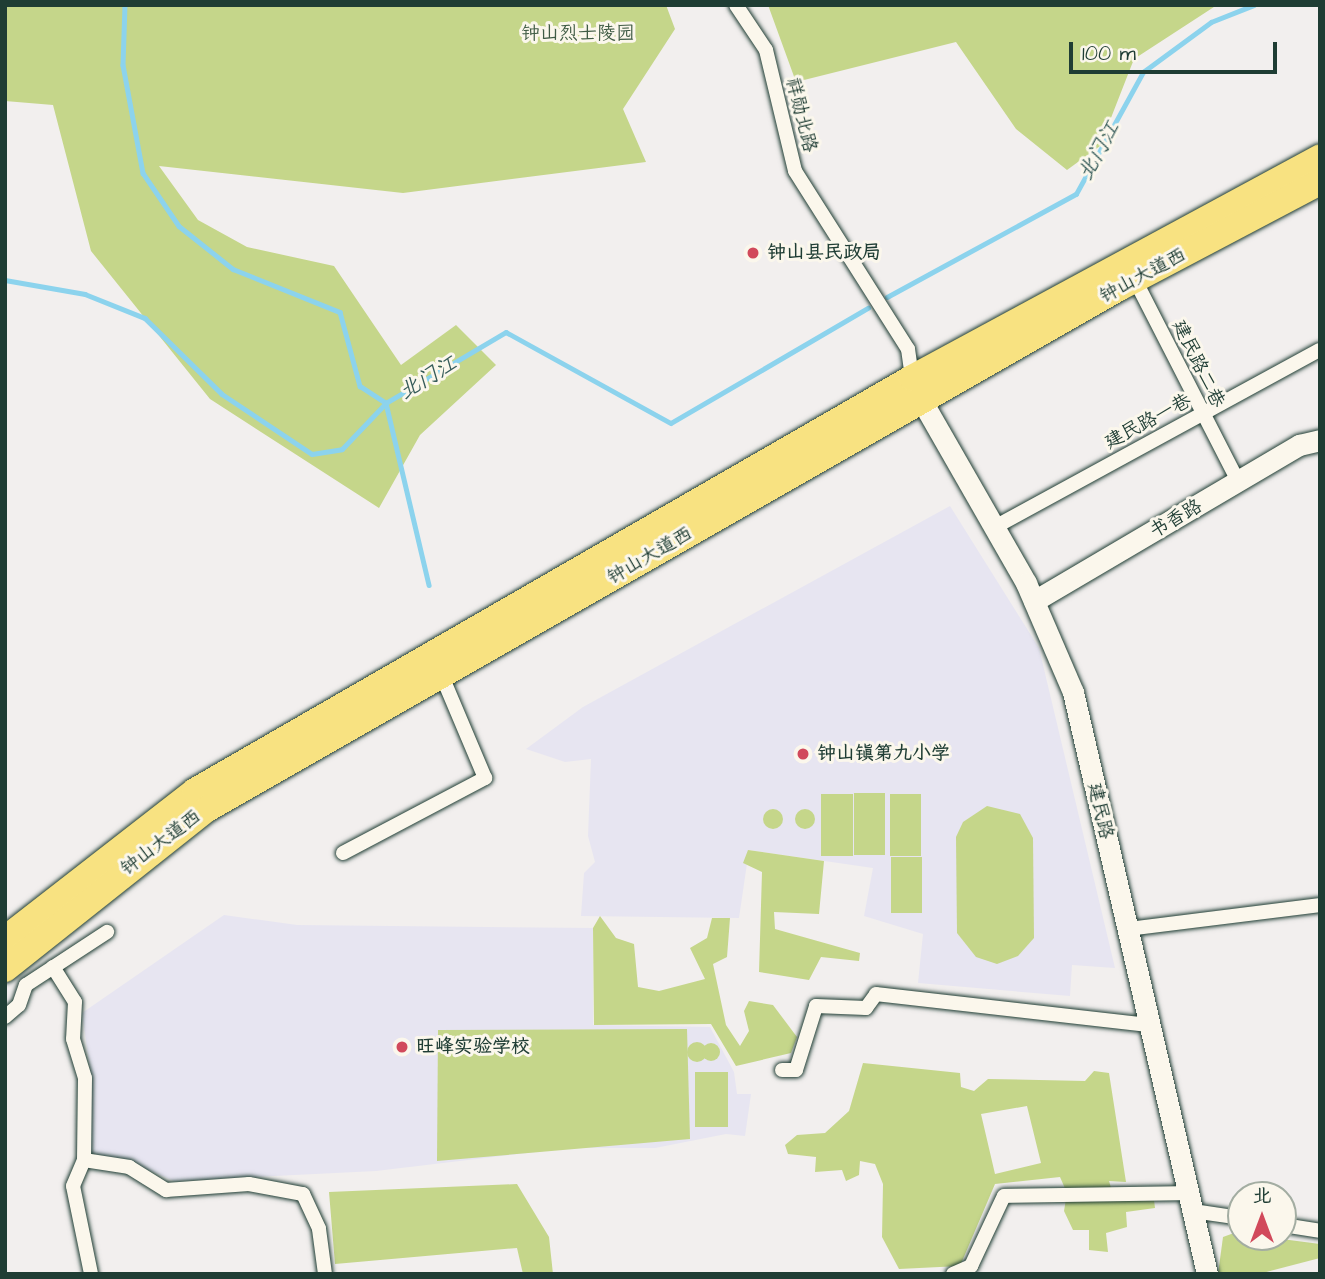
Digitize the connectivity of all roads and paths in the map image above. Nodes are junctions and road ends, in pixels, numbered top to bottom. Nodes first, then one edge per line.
1 (736, 5) edge
2 (1320, 157) edge
3 (1320, 182) edge
4 (1130, 270) junction
5 (1320, 350) edge
6 (915, 391) junction
7 (1202, 415) junction
8 (1320, 440) edge
9 (1239, 483) junction
10 (993, 528) junction
11 (1034, 601) junction
12 (437, 665) junction
13 (343, 853) dead end
14 (1320, 905) edge
15 (1128, 929) junction
16 (107, 932) dead end
17 (5, 939) edge
18 (53, 967) junction
19 (5, 969) edge
20 (5, 1017) edge
21 (1150, 1025) junction
22 (782, 1070) dead end
23 (84, 1160) junction
24 (1190, 1202) junction
25 (1227, 1214) edge
26 (1297, 1227) edge
27 (1320, 1231) edge
28 (91, 1274) edge
29 (326, 1274) edge
30 (953, 1274) edge
31 (1207, 1274) edge

1 - 6 street, 祥勋北路
2 - 4 highway, 钟山大道西
3 - 4 highway, 钟山大道西
4 - 6 highway, 钟山大道西
4 - 7 street, 建民路二巷
5 - 7 street, 建民路一巷
6 - 10 street, 建民路
6 - 12 highway, 钟山大道西
7 - 9 street, 建民路二巷
7 - 10 street, 建民路一巷
8 - 9 street, 书香路
9 - 11 street, 书香路
10 - 11 street, 建民路
11 - 15 street, 建民路
12 - 13 street
12 - 17 highway, 钟山大道西
12 - 19 highway, 钟山大道西
14 - 15 street
15 - 21 street, 建民路
16 - 18 street
18 - 20 street
18 - 23 street
21 - 22 street
21 - 24 street, 建民路
23 - 28 street
23 - 29 street
24 - 25 street
24 - 30 street
24 - 31 street, 建民路
26 - 27 street

